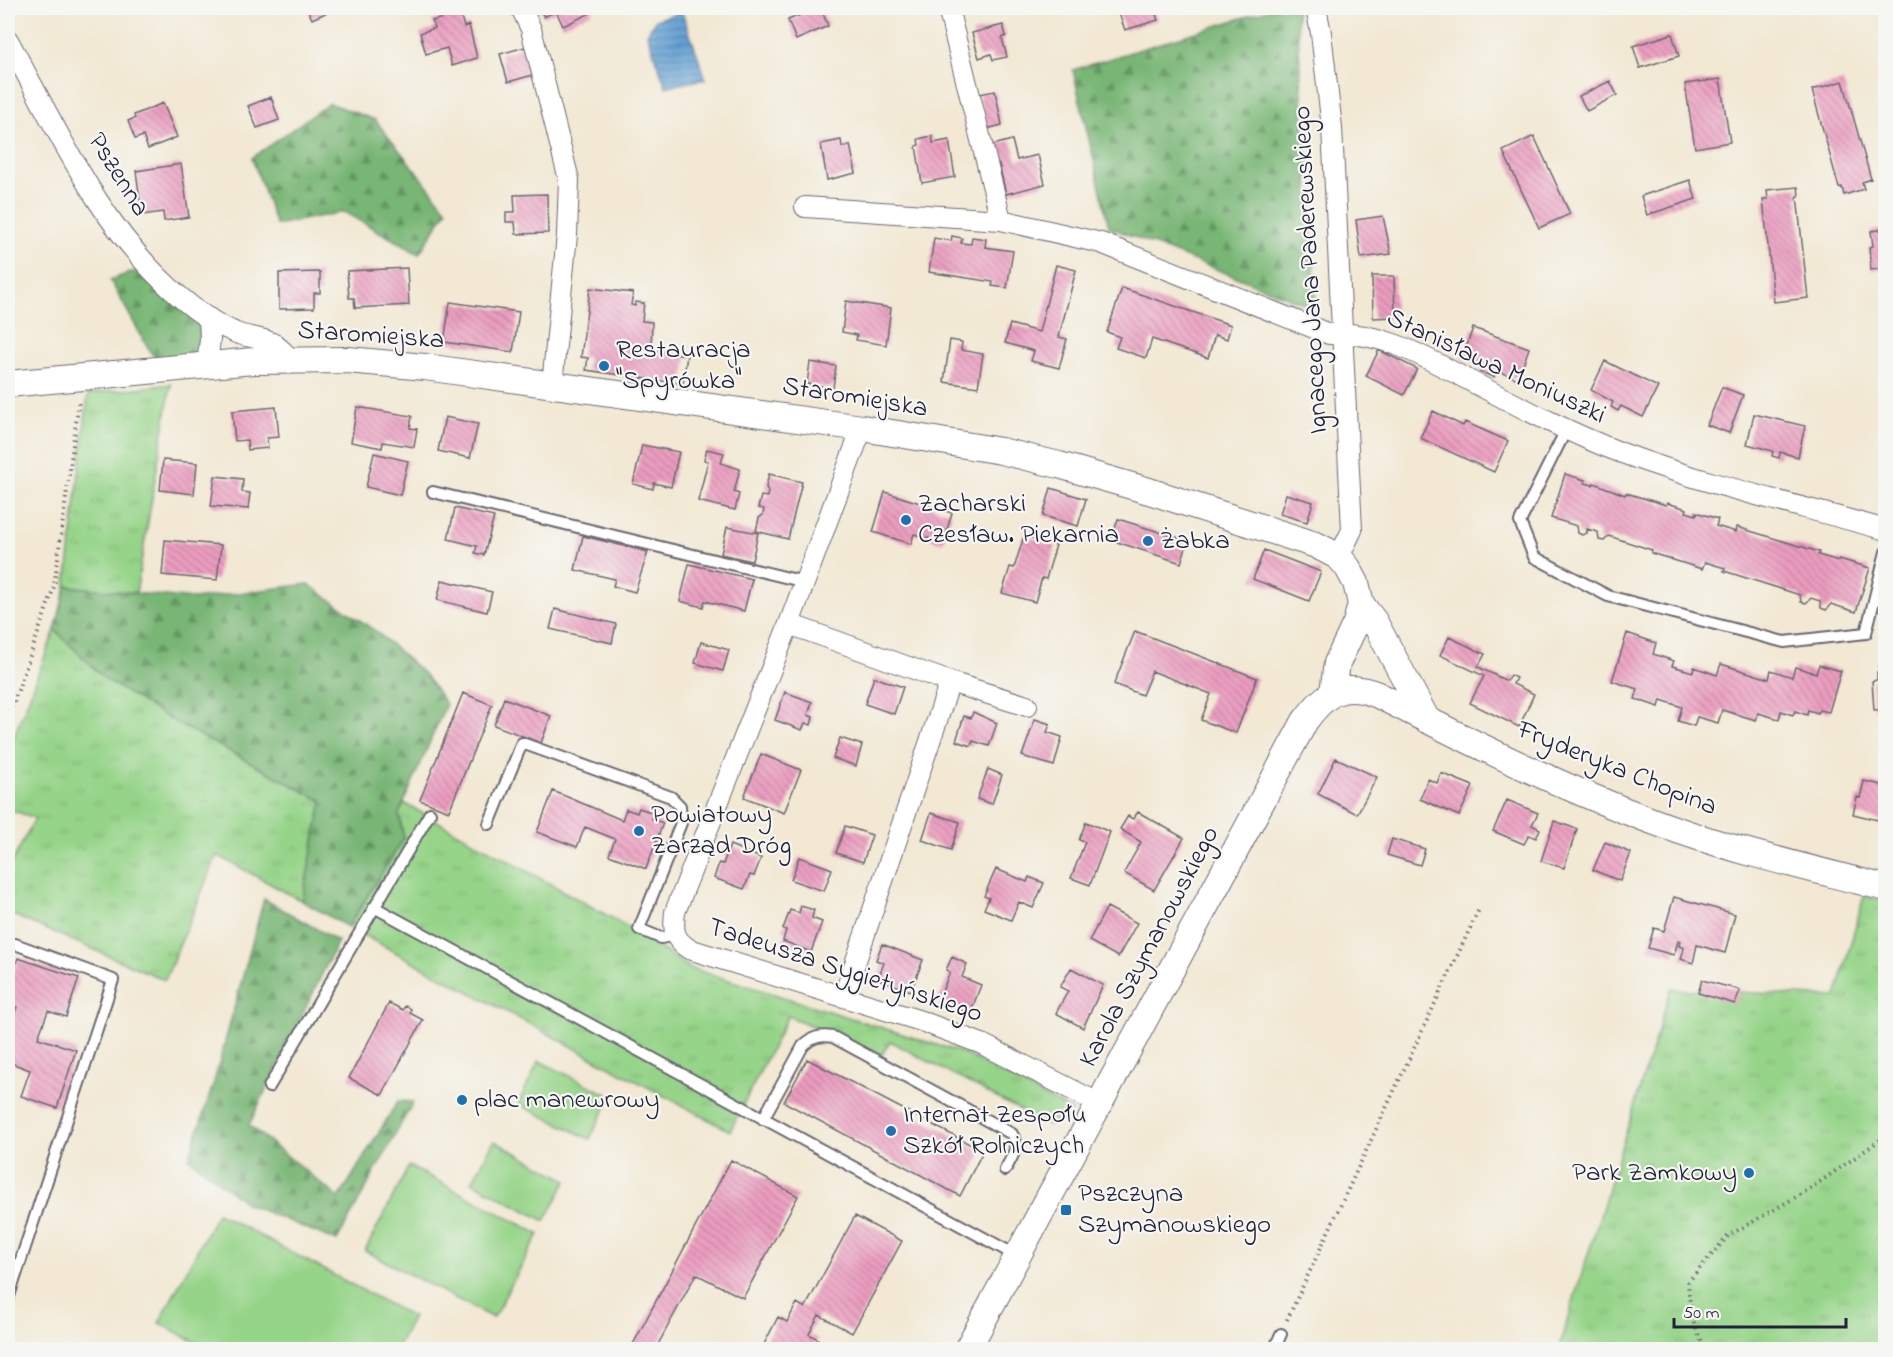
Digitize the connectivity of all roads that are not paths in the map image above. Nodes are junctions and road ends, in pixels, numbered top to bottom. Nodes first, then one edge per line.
1 (520, 8) edge
2 (948, 8) edge
3 (1316, 8) edge
4 (8, 40) edge
5 (805, 207) dead end
6 (1000, 220) junction
7 (208, 318) junction
8 (1343, 333) junction
9 (291, 359) junction
10 (207, 365) junction
11 (8, 384) edge
12 (552, 385) junction
13 (862, 428) junction
14 (1566, 430) junction
15 (433, 492) dead end
16 (1886, 530) edge
17 (1886, 552) edge
18 (1339, 557) junction
19 (805, 582) junction
20 (1361, 604) junction
21 (789, 624) junction
22 (950, 682) junction
23 (1334, 692) junction
24 (1027, 706) dead end
25 (1427, 720) junction
26 (430, 813) dead end
27 (489, 824) dead end
28 (1886, 888) edge
29 (374, 907) junction
30 (676, 935) junction
31 (15, 944) dead end
32 (844, 996) junction
33 (269, 1087) dead end
34 (1100, 1104) junction
35 (763, 1119) junction
36 (1005, 1170) dead end
37 (1018, 1256) junction
38 (8, 1299) edge
39 (1281, 1334) road end
40 (967, 1350) edge
41 (1274, 1350) edge

1 - 12 street
2 - 6 street
3 - 8 street, Ignacego Jana Paderewskiego
4 - 7 street, Pszenna
5 - 6 street, Stanisława Moniuszki
6 - 8 street, Stanisława Moniuszki
7 - 9 street, Pszenna
7 - 10 street
8 - 14 street, Stanisława Moniuszki
8 - 18 street, Ignacego Jana Paderewskiego
9 - 10 street, Staromiejska
9 - 12 street, Staromiejska
10 - 11 street, Staromiejska
12 - 13 street, Staromiejska
13 - 18 street, Staromiejska
13 - 19 street, Tadeusza Sygietyńskiego
14 - 16 street, Stanisława Moniuszki
14 - 17 lane
15 - 19 lane
18 - 20 street
19 - 21 street, Tadeusza Sygietyńskiego
20 - 23 street
20 - 25 street
21 - 22 street
21 - 30 street, Tadeusza Sygietyńskiego
22 - 24 street
22 - 32 street
23 - 25 street, Fryderyka Chopina
23 - 34 street, Karola Szymanowskiego
25 - 28 street, Fryderyka Chopina
26 - 29 lane
27 - 30 lane
29 - 33 lane
29 - 35 lane
30 - 32 street, Tadeusza Sygietyńskiego
31 - 38 lane
32 - 34 street, Tadeusza Sygietyńskiego
34 - 37 street, Karola Szymanowskiego
35 - 36 lane
35 - 37 lane
37 - 40 street, Karola Szymanowskiego
39 - 41 lane

